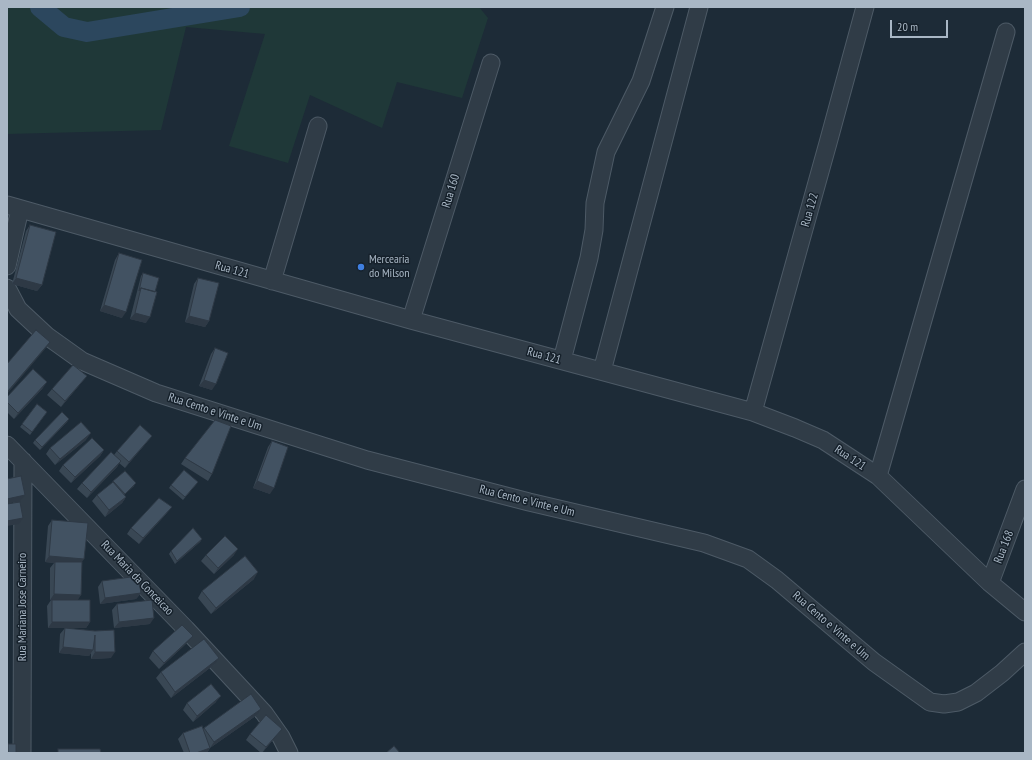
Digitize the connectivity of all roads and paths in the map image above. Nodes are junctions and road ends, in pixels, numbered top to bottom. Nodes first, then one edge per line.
1 (665, 7) edge
2 (699, 7) edge
3 (865, 7) edge
4 (1006, 32) dead end
5 (491, 63) dead end
6 (318, 126) dead end
7 (14, 207) edge
8 (7, 266) edge
9 (272, 281) junction
10 (7, 288) edge
11 (411, 320) junction
12 (562, 360) junction
13 (602, 371) junction
14 (753, 412) junction
15 (7, 445) edge
16 (23, 461) junction
17 (878, 476) junction
18 (1025, 488) edge
19 (990, 583) junction
20 (1025, 612) edge
21 (1025, 652) edge
22 (22, 753) edge
23 (288, 753) edge

1 - 12 street
2 - 13 street
3 - 14 street, Rua 122
4 - 17 street
5 - 11 street, Rua 160
6 - 9 street
7 - 8 street
7 - 9 street, Rua 121
9 - 11 street, Rua 121
10 - 21 street, Rua Cento e Vinte e Um
11 - 12 street, Rua 121
12 - 13 street, Rua 121
13 - 14 street, Rua 121
14 - 17 street, Rua 121
15 - 16 street, Rua Maria da Conceicao
16 - 22 street, Rua Mariana Jose Carneiro
16 - 23 street, Rua Maria da Conceicao
17 - 19 street, Rua 121
18 - 19 street, Rua 168
19 - 20 street, Rua 121

